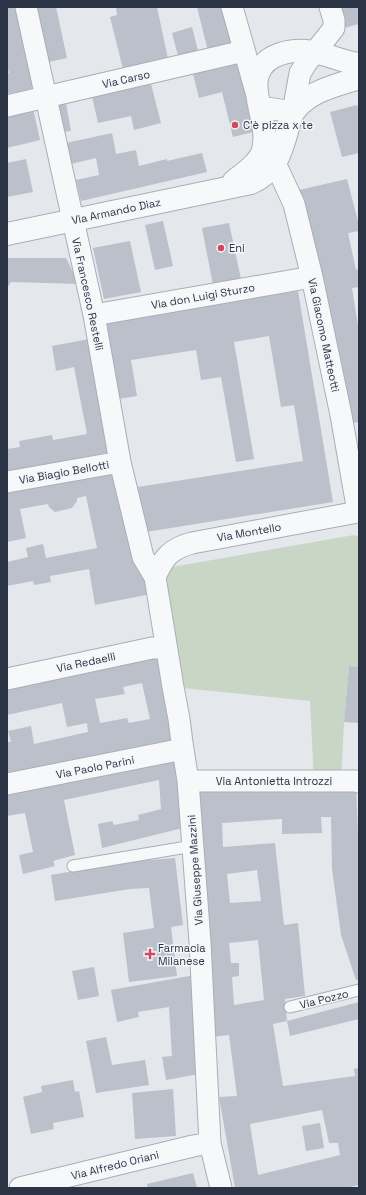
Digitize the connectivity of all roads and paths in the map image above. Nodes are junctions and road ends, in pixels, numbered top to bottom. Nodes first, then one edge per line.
1 (26, 7) edge
2 (232, 7) edge
3 (330, 7) edge
4 (244, 51) junction
5 (315, 52) junction
6 (359, 64) edge
7 (359, 78) edge
8 (46, 97) junction
9 (258, 100) junction
10 (7, 106) edge
11 (293, 112) junction
12 (275, 163) junction
13 (225, 187) junction
14 (72, 220) junction
15 (7, 234) edge
16 (312, 277) junction
17 (94, 315) junction
18 (120, 462) junction
19 (7, 482) edge
20 (359, 512) edge
21 (143, 557) joint
22 (155, 577) junction
23 (166, 648) junction
24 (7, 679) edge
25 (183, 749) junction
26 (188, 781) junction
27 (359, 782) edge
28 (7, 784) edge
29 (193, 846) junction
30 (73, 866) dead end
31 (359, 990) edge
32 (290, 1007) dead end
33 (210, 1143) junction
34 (20, 1188) edge
35 (221, 1188) edge

1 - 8 street, Via Francesco Restelli
2 - 4 street
3 - 5 street
4 - 8 street, Via Carso
4 - 9 street
5 - 6 street
5 - 9 street
5 - 11 street
7 - 11 street
8 - 10 street, Via Carso
8 - 14 street, Via Francesco Restelli
9 - 11 street
9 - 13 street
11 - 12 street, Via Armando Diaz
12 - 13 street, Via Armando Diaz
12 - 16 street, Via Giacomo Matteotti
13 - 14 street, Via Armando Diaz
14 - 15 street, Via Armando Diaz
14 - 17 street, Via Francesco Restelli
16 - 17 street, Via don Luigi Sturzo
16 - 20 street, Via Giacomo Matteotti
17 - 18 street, Via Francesco Restelli
18 - 19 street, Via Biagio Bellotti
18 - 21 street, Via Francesco Restelli
20 - 22 street, Via Montello
21 - 22 street, Via Giuseppe Mazzini
22 - 23 street, Via Giuseppe Mazzini
23 - 24 street, Via Redaelli
23 - 25 street, Via Giuseppe Mazzini
25 - 26 street, Via Giuseppe Mazzini
25 - 28 street, Via Paolo Parini
26 - 27 street, Via Antonietta Introzzi
26 - 29 street, Via Giuseppe Mazzini
29 - 30 lane
29 - 33 street, Via Giuseppe Mazzini
31 - 32 lane, Via Pozzo
33 - 34 street, Via Alfredo Oriani
33 - 35 street, Via Giuseppe Mazzini

